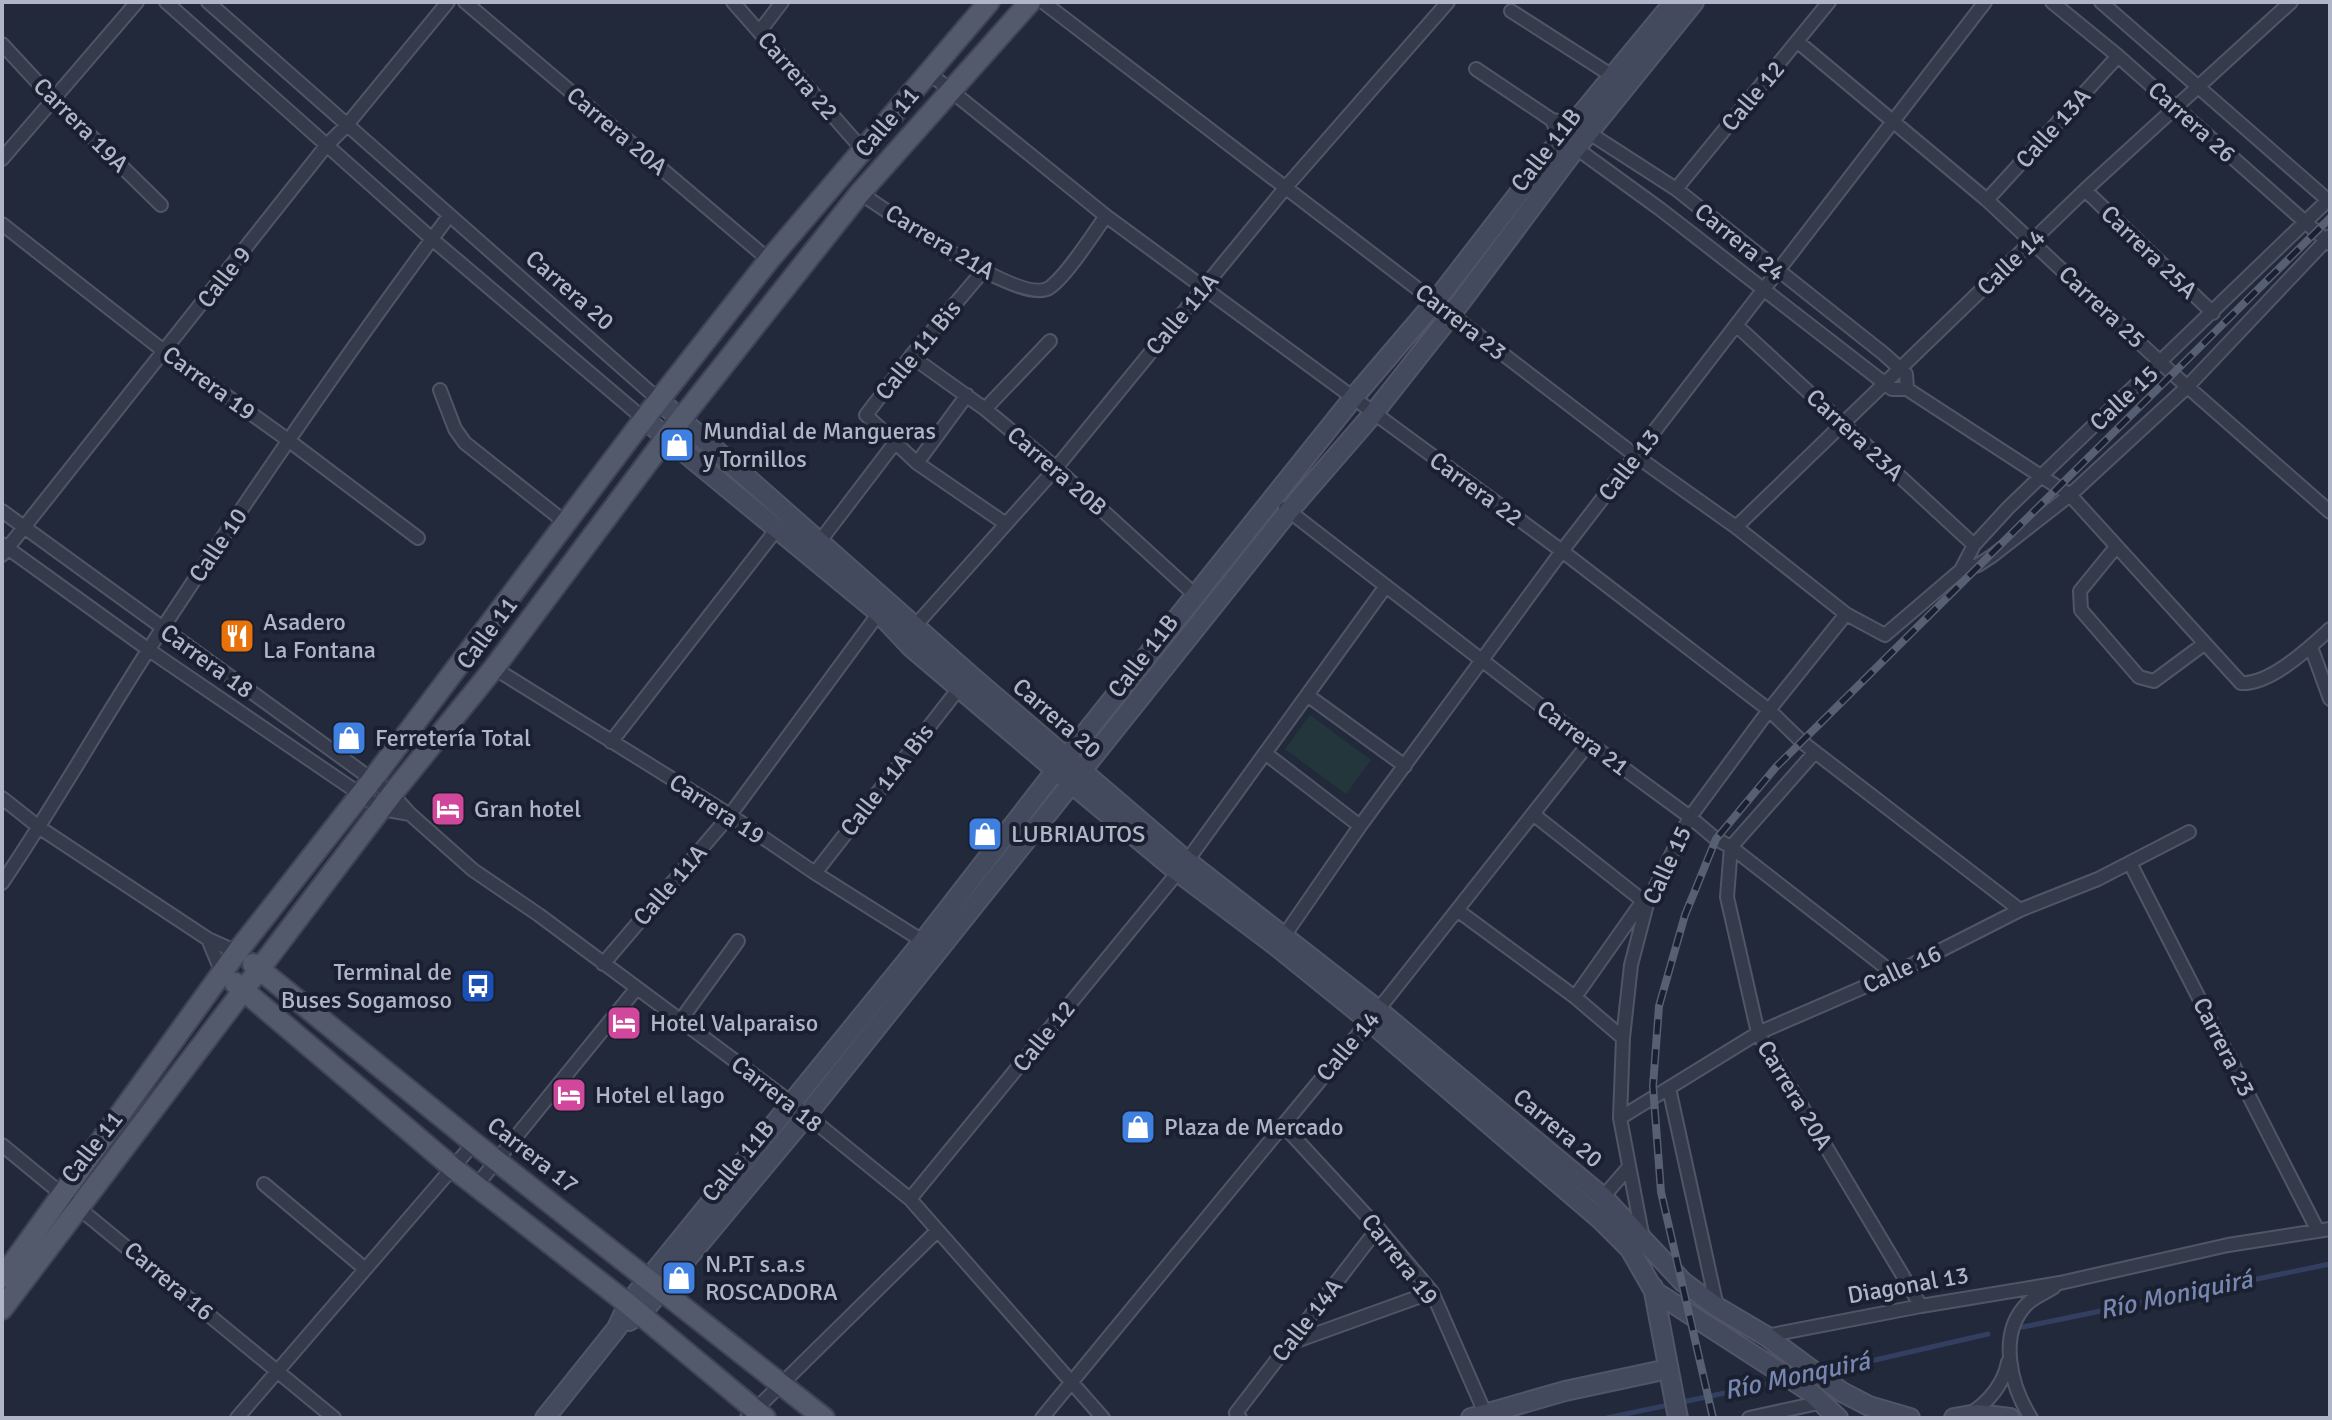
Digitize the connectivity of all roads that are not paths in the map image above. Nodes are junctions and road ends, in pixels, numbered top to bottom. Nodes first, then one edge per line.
1 (137, 2) edge
2 (166, 2) edge
3 (208, 2) edge
4 (448, 2) edge
5 (465, 2) edge
6 (733, 2) edge
7 (782, 2) edge
8 (989, 2) edge
9 (1030, 2) edge
10 (1043, 2) edge
11 (1448, 2) edge
12 (1674, 2) edge
13 (1694, 2) edge
14 (1829, 2) edge
15 (1985, 2) edge
16 (2052, 2) edge
17 (2101, 2) edge
18 (2287, 3) edge
19 (2118, 7) edge
20 (1511, 11) dead end
21 (760, 31) junction
22 (1798, 42) junction
23 (2, 44) edge
24 (2118, 56) junction
25 (1476, 69) dead end
26 (929, 73) junction
27 (1614, 77) junction
28 (2198, 87) junction
29 (950, 90) junction
30 (53, 99) junction
31 (2176, 108) junction
32 (1552, 120) junction
33 (1894, 121) junction
34 (346, 126) junction
35 (1582, 128) junction
36 (1568, 144) junction
37 (326, 146) junction
38 (863, 150) junction
39 (2, 159) edge
40 (1286, 187) junction
41 (1676, 189) junction
42 (2085, 190) junction
43 (860, 193) junction
44 (1987, 200) junction
45 (2329, 201) edge
46 (161, 205) dead end
47 (449, 216) junction
48 (1106, 216) junction
49 (2306, 222) junction
50 (2, 224) edge
51 (432, 239) junction
52 (2329, 240) edge
53 (2031, 243) junction
54 (769, 260) junction
55 (983, 271) junction
56 (1777, 272) junction
57 (1204, 289) junction
58 (1764, 289) junction
59 (1435, 302) junction
60 (2213, 313) junction
61 (1451, 315) junction
62 (1736, 325) junction
63 (1050, 341) dead end
64 (165, 352) junction
65 (911, 356) junction
66 (2162, 363) junction
67 (1900, 369) junction
68 (1885, 384) junction
69 (2187, 387) junction
70 (1907, 389) junction
71 (440, 390) dead end
72 (967, 395) junction
73 (1353, 398) junction
74 (659, 400) junction
75 (985, 409) junction
76 (1373, 414) junction
77 (682, 418) junction
78 (644, 419) junction
79 (1842, 422) junction
80 (666, 438) junction
81 (288, 440) junction
82 (894, 444) junction
83 (1636, 456) junction
84 (917, 463) junction
85 (1056, 468) junction
86 (2041, 477) junction
87 (2070, 495) junction
88 (1273, 499) junction
89 (2, 511) edge
90 (1289, 511) junction
91 (2330, 512) edge
92 (566, 523) junction
93 (1006, 524) junction
94 (1736, 527) junction
95 (23, 528) junction
96 (776, 530) junction
97 (418, 538) dead end
98 (820, 541) junction
99 (1974, 545) junction
100 (2116, 547) junction
101 (4, 549) edge
102 (1562, 551) junction
103 (1961, 570) junction
104 (1386, 586) junction
105 (1195, 595) junction
106 (879, 613) junction
107 (1846, 614) junction
108 (915, 626) junction
109 (162, 629) junction
110 (2330, 629) edge
111 (1885, 635) joint
112 (2204, 644) junction
113 (2311, 647) junction
114 (149, 650) junction
115 (1483, 661) junction
116 (494, 668) junction
117 (960, 687) junction
118 (1307, 695) junction
119 (2330, 699) edge
120 (1769, 710) junction
121 (611, 742) junction
122 (1589, 743) junction
123 (1815, 752) junction
124 (1265, 753) junction
125 (1061, 764) junction
126 (1405, 766) junction
127 (1077, 778) junction
128 (366, 786) junction
129 (2, 798) edge
130 (387, 802) junction
131 (1533, 814) junction
132 (730, 815) junction
133 (1690, 817) junction
134 (1360, 826) junction
135 (40, 828) junction
136 (2189, 832) dead end
137 (1731, 847) junction
138 (2130, 863) junction
139 (1182, 867) junction
140 (815, 873) junction
141 (2, 883) edge
142 (1645, 903) junction
143 (1457, 910) junction
144 (2020, 910) junction
145 (1284, 936) junction
146 (208, 939) junction
147 (738, 941) dead end
148 (931, 946) junction
149 (237, 952) junction
150 (603, 964) junction
151 (261, 970) junction
152 (222, 973) junction
153 (1894, 974) junction
154 (636, 989) junction
155 (245, 991) junction
156 (1575, 997) junction
157 (1373, 1016) junction
158 (680, 1021) junction
159 (1758, 1033) junction
160 (1623, 1038) junction
161 (1669, 1088) junction
162 (800, 1110) junction
163 (1620, 1118) junction
164 (1283, 1125) junction
165 (474, 1143) junction
166 (2, 1145) edge
167 (497, 1159) junction
168 (452, 1167) junction
169 (1629, 1167) junction
170 (264, 1184) dead end
171 (476, 1186) junction
172 (1603, 1197) junction
173 (910, 1199) junction
174 (71, 1201) junction
175 (1378, 1228) junction
176 (2324, 1230) edge
177 (937, 1231) junction
178 (1644, 1242) junction
179 (364, 1268) junction
180 (2, 1278) edge
181 (2060, 1283) junction
182 (656, 1284) junction
183 (1654, 1291) junction
184 (1432, 1292) junction
185 (1921, 1306) junction
186 (1717, 1307) junction
187 (2, 1309) edge
188 (634, 1309) junction
189 (1766, 1336) junction
190 (1286, 1345) junction
191 (2011, 1351) junction
192 (277, 1370) junction
193 (1669, 1376) junction
194 (1072, 1383) junction
195 (782, 1384) junction
196 (1816, 1396) junction
197 (756, 1415) edge
198 (1238, 1415) edge
199 (1478, 1416) edge
200 (1958, 1417) edge
201 (237, 1418) edge
202 (334, 1418) edge
203 (545, 1418) edge
204 (824, 1418) edge
205 (1042, 1418) edge
206 (1103, 1418) edge
207 (1678, 1418) edge
208 (1749, 1418) edge
209 (1838, 1418) edge
210 (1910, 1418) edge
211 (2010, 1418) edge
212 (2031, 1418) edge

1 - 30 street
2 - 37 street, Carrera 20
3 - 34 street, Carrera 20
4 - 34 street, Calle 9
5 - 54 street, Carrera 20A
6 - 21 street, Carrera 22
7 - 21 street
8 - 26 main road, Calle 11
9 - 29 main road, Calle 11
10 - 40 street, Carrera 23
11 - 40 street, Calle 11A
12 - 27 street, Calle 11B
13 - 35 street, Calle 11B
14 - 22 street, Calle 12
15 - 33 street, Calle 13
16 - 24 street, Carrera 26
17 - 19 street, Carrera 26
18 - 28 street, Calle 14
19 - 28 street, Carrera 26
20 - 27 street
21 - 38 street, Carrera 22
22 - 33 street, Carrera 25
22 - 41 street, Calle 12
23 - 30 street, Carrera 19A
24 - 31 street, Carrera 26
24 - 44 street, Calle 13A
25 - 32 street, Carrera 24
26 - 29 street, Carrera 22
26 - 38 main road, Calle 11
27 - 35 street, Calle 11B
28 - 31 street, Calle 14
28 - 45 street, Carrera 26
29 - 43 main road, Calle 11
29 - 48 street, Carrera 22
30 - 39 street
30 - 46 street, Carrera 19A
31 - 42 street, Calle 14
31 - 49 street, Carrera 26
32 - 35 street, Carrera 24
32 - 36 street
33 - 44 street, Carrera 25
33 - 56 street, Calle 13
34 - 37 street, Calle 9
34 - 47 street, Carrera 20
35 - 36 street, Calle 11B
35 - 41 street, Carrera 24
36 - 58 street, Carrera 24
36 - 59 street, Calle 11B
36 - 61 street, Calle 11B
37 - 51 street, Carrera 20
37 - 64 street, Calle 9
38 - 54 main road, Calle 11
40 - 57 street, Calle 11A
40 - 59 street, Carrera 23
41 - 56 street, Carrera 24
42 - 53 street, Calle 14
42 - 60 street, Carrera 25A
43 - 55 street, Carrera 21A
43 - 77 main road, Calle 11
44 - 53 street, Carrera 25
45 - 49 street, Calle 15
47 - 51 street, Calle 10
47 - 74 street, Carrera 20
48 - 55 street, Carrera 21A
48 - 57 street, Carrera 22
49 - 52 street, Carrera 26
49 - 60 street, Calle 15
50 - 64 street, Carrera 19
51 - 78 street, Carrera 20
51 - 81 street, Calle 10
52 - 69 street, Calle 15
53 - 66 street, Carrera 25
53 - 67 street, Calle 14
54 - 74 main road, Calle 11
55 - 65 street, Calle 11 Bis
56 - 58 street, Calle 13
56 - 67 street, Carrera 24
57 - 73 street, Carrera 22
57 - 85 street, Calle 11A
58 - 62 street, Calle 13
58 - 68 street, Carrera 24
59 - 61 street, Carrera 23
59 - 73 street, Calle 11B
60 - 66 street, Calle 15
61 - 76 street, Calle 11B
61 - 83 street, Carrera 23
62 - 79 street, Carrera 23A
62 - 83 street, Calle 13
63 - 75 street
64 - 81 street, Carrera 19
64 - 95 street, Calle 9
65 - 72 street, Carrera 20B
65 - 82 street, Calle 11 Bis
66 - 69 street, Carrera 25
66 - 86 street, Calle 15
67 - 68 street, Calle 14
67 - 70 street
68 - 70 street, Carrera 24
68 - 79 street, Calle 14
69 - 87 street, Calle 15
69 - 91 street, Carrera 25
70 - 86 street, Carrera 24
71 - 92 street
72 - 75 street, Carrera 20B
72 - 84 street
73 - 76 street, Carrera 22
73 - 88 street, Calle 11B
74 - 77 street, Carrera 20
74 - 78 main road, Calle 11
75 - 85 street, Carrera 20B
76 - 90 street, Calle 11B
76 - 102 street, Carrera 22
77 - 80 main road, Calle 11
77 - 98 street, Carrera 20
78 - 80 street, Carrera 20
78 - 92 main road, Calle 11
79 - 94 street, Calle 14
79 - 99 street, Carrera 23A
80 - 96 street, Carrera 20
80 - 116 main road, Calle 11
81 - 97 street, Carrera 19
81 - 109 street, Calle 10
82 - 84 street
82 - 98 street
83 - 94 street, Carrera 23
83 - 102 street, Calle 13
84 - 93 street
85 - 93 street, Calle 11A
85 - 105 street, Carrera 20B
86 - 87 street, Carrera 24
86 - 99 street, Calle 15
87 - 100 street, Carrera 24
87 - 103 street, Calle 15
88 - 90 street, Carrera 21
88 - 105 street, Calle 11B
89 - 95 street, Carrera 18
90 - 104 street, Carrera 21
90 - 127 street, Calle 11B
92 - 128 main road, Calle 11
93 - 108 street, Calle 11A
94 - 107 street, Carrera 23
95 - 101 street, Calle 9
95 - 109 street, Carrera 18
96 - 106 street, Carrera 20
96 - 121 street
98 - 108 street, Carrera 20
99 - 103 street, Calle 15
100 - 112 street, Carrera 24
100 - 112 street
101 - 114 street, Carrera 18
102 - 115 street, Calle 13
102 - 120 street, Carrera 22
103 - 111 street, Calle 15
104 - 115 street, Carrera 21
104 - 118 street, Calle 12
105 - 125 street, Calle 11B
106 - 117 street, Carrera 20
106 - 132 street, Calle 11A
107 - 111 street, Carrera 23
107 - 120 street, Calle 15
108 - 125 street, Carrera 20
109 - 114 street, Calle 10
109 - 128 street, Carrera 18
110 - 113 street
112 - 113 street, Carrera 24
113 - 119 street
114 - 128 street, Carrera 18
114 - 135 street, Calle 10
115 - 122 street, Carrera 21
115 - 126 street, Calle 13
116 - 121 street, Carrera 19
116 - 130 main road, Calle 11
117 - 125 street, Carrera 20
117 - 140 street, Calle 11A Bis
118 - 124 street, Calle 12
118 - 126 street
120 - 123 street, Carrera 22
120 - 133 street, Calle 15
121 - 132 street, Carrera 19
122 - 131 street, Calle 14
122 - 133 street, Carrera 21
123 - 137 street
123 - 144 street, Carrera 22
124 - 134 street
124 - 139 street, Calle 12
125 - 127 street, Carrera 20
125 - 148 street, Calle 11B
126 - 134 street, Calle 13
127 - 139 street, Carrera 20
127 - 148 street, Calle 11B
128 - 130 street, Carrera 18
128 - 130 street, Carrera 18
128 - 149 main road, Calle 11
129 - 135 street, Carrera 17
130 - 150 street, Carrera 18
130 - 151 main road, Calle 11
131 - 142 street
131 - 143 street, Calle 14
132 - 140 street, Carrera 19
132 - 150 street, Calle 11A
133 - 137 street, Carrera 21
133 - 142 street, Calle 15
134 - 145 street, Calle 13
135 - 141 street, Calle 10
135 - 146 street, Carrera 17
136 - 138 street, Calle 16
137 - 153 street, Carrera 21
137 - 159 street, Carrera 20A
138 - 144 street, Calle 16
138 - 176 street, Carrera 23
139 - 145 street, Carrera 20
139 - 157 street, Carrera 20
139 - 173 street, Calle 12
140 - 148 street, Carrera 19
142 - 156 street
142 - 160 street, Calle 15
143 - 156 street
143 - 157 street, Calle 14
144 - 153 street, Calle 16
145 - 157 street, Carrera 20
146 - 149 street, Carrera 17
146 - 152 street
147 - 158 street
148 - 162 street, Calle 11B
149 - 151 main road, Carrera 17
149 - 152 main road, Calle 11
150 - 154 street, Carrera 18
151 - 155 main road, Calle 11
151 - 165 main road, Carrera 17
152 - 155 main road
152 - 174 main road, Calle 11
153 - 159 street, Calle 16
154 - 158 street, Carrera 18
154 - 167 street
155 - 168 main road
155 - 174 main road, Calle 11
156 - 160 street
157 - 164 street, Calle 14
157 - 172 street, Carrera 20
157 - 183 street, Carrera 20
158 - 162 street, Carrera 18
159 - 161 street, Calle 16
159 - 185 street, Carrera 20A
160 - 163 street, Calle 15
161 - 163 street, Calle 16
161 - 186 street
162 - 173 street, Carrera 18
162 - 182 street, Calle 11B
163 - 169 street, Calle 15
164 - 175 street, Carrera 19
164 - 194 street, Calle 14
165 - 167 main road, Carrera 17
165 - 168 street
166 - 174 street, Carrera 16
167 - 171 street
167 - 182 main road, Carrera 17
168 - 171 main road
168 - 179 street
169 - 172 street
169 - 178 street, Calle 15
170 - 179 street
171 - 188 main road
172 - 178 street, Carrera 20
173 - 177 street, Carrera 18
174 - 180 main road, Calle 11
174 - 187 main road, Calle 11
174 - 192 street, Carrera 16
175 - 184 street, Carrera 19
175 - 190 street, Calle 14A
176 - 181 street, Diagonal 13
177 - 194 street, Carrera 18
177 - 195 street
178 - 183 street
178 - 186 street, Carrera 20
179 - 192 street
181 - 185 street, Diagonal 13
181 - 191 street, Diagonal 13
182 - 188 street, Calle 11B
182 - 195 main road, Carrera 17
183 - 193 street
183 - 196 street, Carrera 20
184 - 190 street
184 - 199 street, Carrera 19
185 - 189 street, Diagonal 13
186 - 189 street, Carrera 20
188 - 197 main road
188 - 203 street, Calle 11B
189 - 210 street, Carrera 20
190 - 198 street, Calle 14A
191 - 200 street, Diagonal 13
191 - 212 street, Diagonal 13
192 - 201 street
192 - 202 street, Carrera 16
193 - 199 street
193 - 207 street
194 - 205 street, Calle 14
194 - 206 street, Carrera 18
195 - 197 street
195 - 204 main road, Carrera 17
196 - 208 street
196 - 209 street, Carrera 20
200 - 211 street

